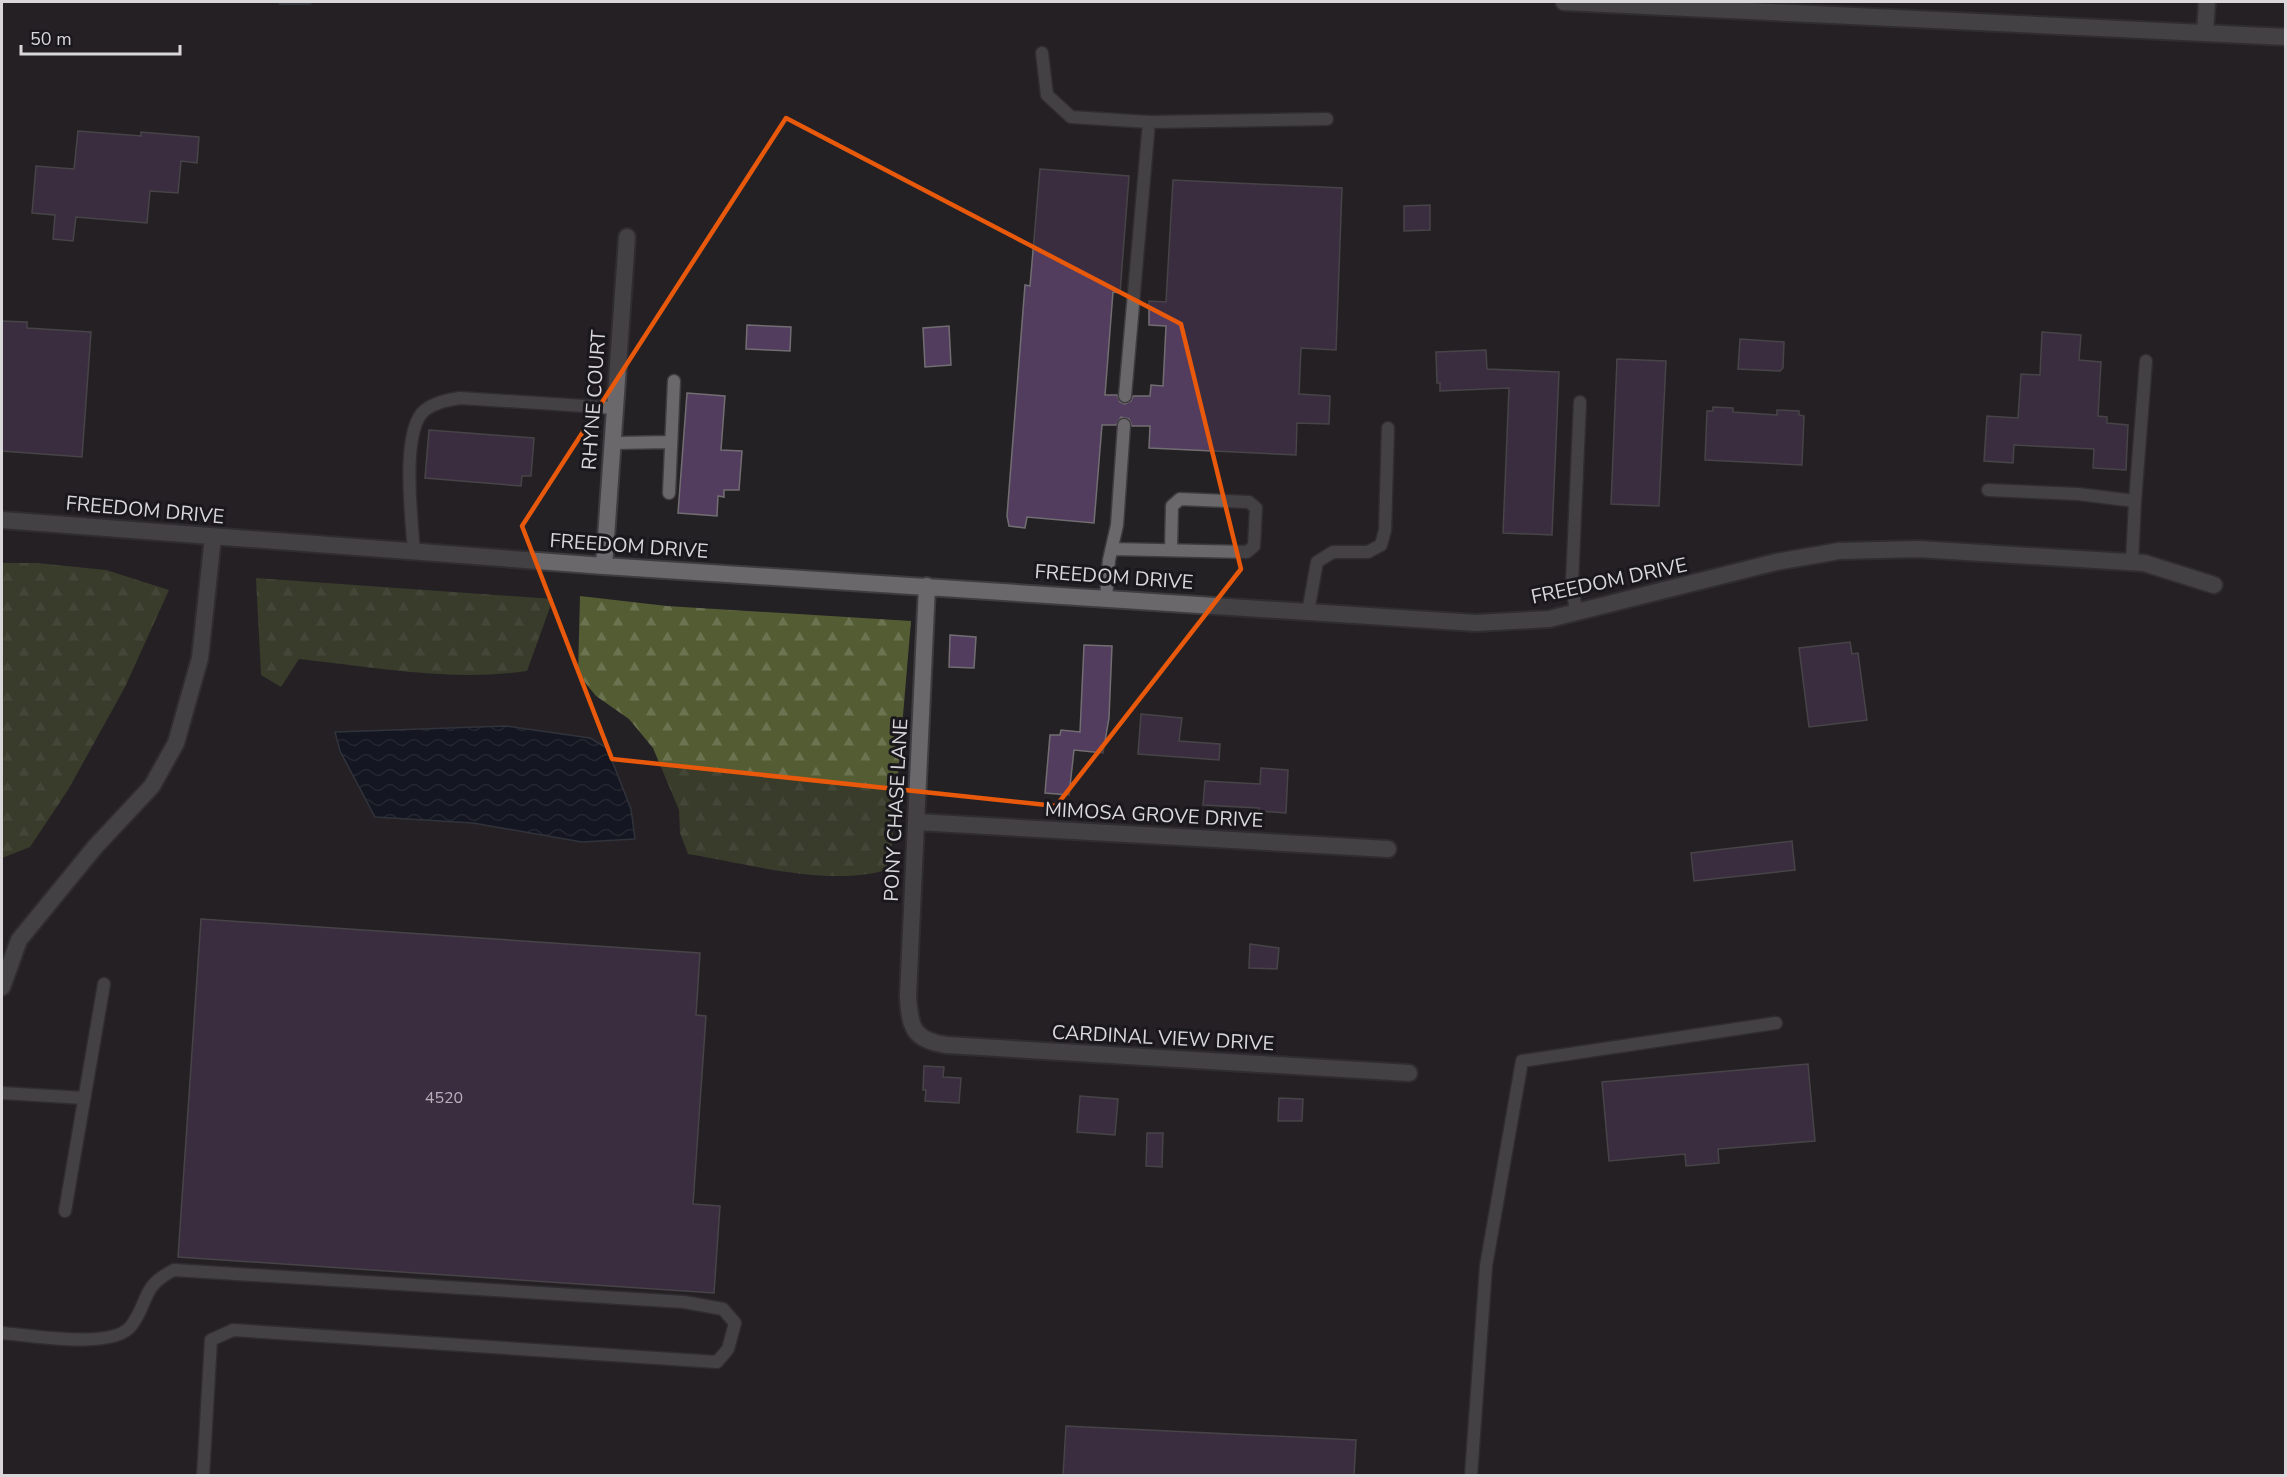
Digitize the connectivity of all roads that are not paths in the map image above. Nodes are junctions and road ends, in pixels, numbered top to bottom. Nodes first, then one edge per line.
1 (1564, 2) edge
2 (2207, 2) edge
3 (2205, 32) junction
4 (2286, 37) edge
5 (1042, 53) dead end
6 (1327, 119) dead end
7 (1149, 122) junction
8 (627, 237) dead end
9 (2146, 361) dead end
10 (674, 381) dead end
11 (1125, 396) dead end
12 (1580, 402) dead end
13 (615, 408) junction
14 (1124, 425) dead end
15 (1388, 428) dead end
16 (671, 442) junction
17 (613, 443) junction
18 (1988, 490) dead end
19 (669, 493) dead end
20 (2135, 501) junction
21 (2, 520) edge
22 (213, 537) junction
23 (1112, 549) junction
24 (1171, 550) junction
25 (414, 552) junction
26 (2132, 562) junction
27 (604, 566) junction
28 (927, 585) junction
29 (2214, 585) dead end
30 (1106, 598) junction
31 (1308, 612) junction
32 (1576, 613) junction
33 (917, 822) junction
34 (1388, 849) dead end
35 (104, 984) dead end
36 (2, 987) edge
37 (1776, 1023) dead end
38 (918, 1035) joint
39 (1409, 1073) dead end
40 (2, 1093) edge
41 (84, 1098) junction
42 (65, 1211) dead end
43 (2, 1334) edge
44 (203, 1476) edge
45 (1471, 1476) edge

1 - 3 street
2 - 3 street
3 - 4 street
5 - 7 lane
6 - 7 lane
7 - 11 lane
8 - 13 street, RHYNE COURT
9 - 20 lane
10 - 16 lane
12 - 32 lane
13 - 17 street, RHYNE COURT
13 - 25 lane
14 - 23 lane
15 - 31 lane
16 - 17 lane
16 - 19 lane
17 - 27 street, RHYNE COURT
18 - 20 lane
20 - 26 lane
21 - 22 street, FREEDOM DRIVE
22 - 25 street, FREEDOM DRIVE
22 - 36 street
23 - 24 lane
23 - 30 lane
24 - 24 lane
25 - 27 street, FREEDOM DRIVE
26 - 29 street, FREEDOM DRIVE
26 - 32 street, FREEDOM DRIVE
27 - 28 street, FREEDOM DRIVE
28 - 30 street, FREEDOM DRIVE
28 - 33 street, PONY CHASE LANE
30 - 31 street, FREEDOM DRIVE
31 - 32 street, FREEDOM DRIVE
33 - 34 street, MIMOSA GROVE DRIVE
33 - 38 street, PONY CHASE LANE
35 - 41 lane
37 - 45 lane
38 - 39 street, CARDINAL VIEW DRIVE
40 - 41 lane
41 - 42 lane
43 - 44 lane

